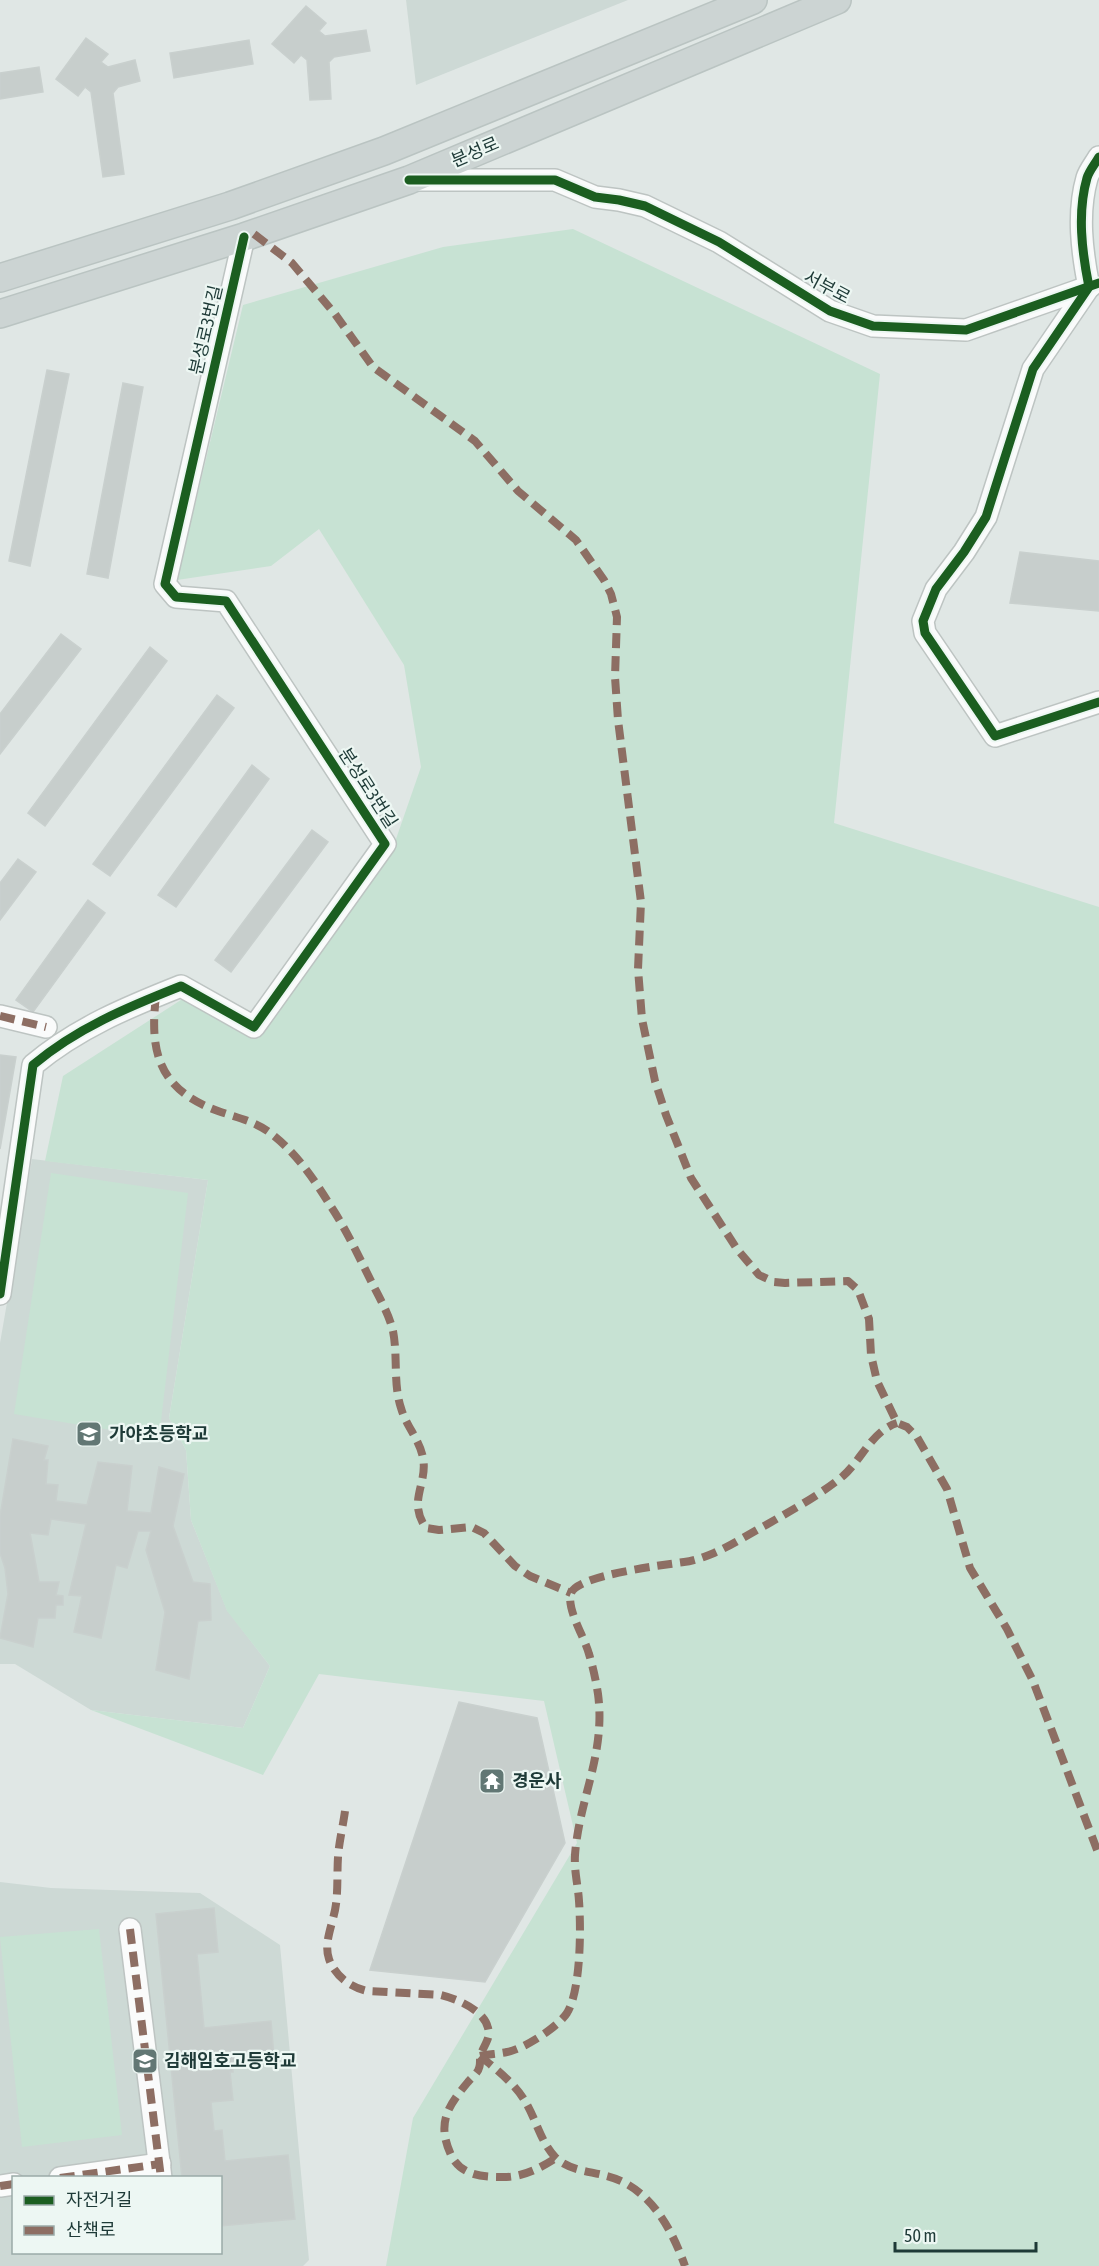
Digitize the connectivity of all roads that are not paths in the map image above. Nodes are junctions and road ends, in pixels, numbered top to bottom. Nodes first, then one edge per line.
1 (753, 0) edge
2 (837, 0) edge
3 (1099, 157) edge
4 (409, 180) junction
5 (244, 237) junction
6 (0, 278) edge
7 (1094, 285) edge
8 (0, 314) edge
9 (1099, 702) edge
10 (0, 1016) edge
11 (46, 1026) dead end
12 (0, 1294) edge
13 (130, 1929) dead end
14 (160, 2171) edge
15 (89, 2176) edge

1 - 6 main road, 분성로
2 - 4 main road, 분성로
3 - 7 street
4 - 5 main road, 분성로
4 - 7 street, 서부로
5 - 8 main road, 분성로
5 - 12 street, 분성로3번길
7 - 9 street
10 - 11 street
13 - 14 street
14 - 15 street

